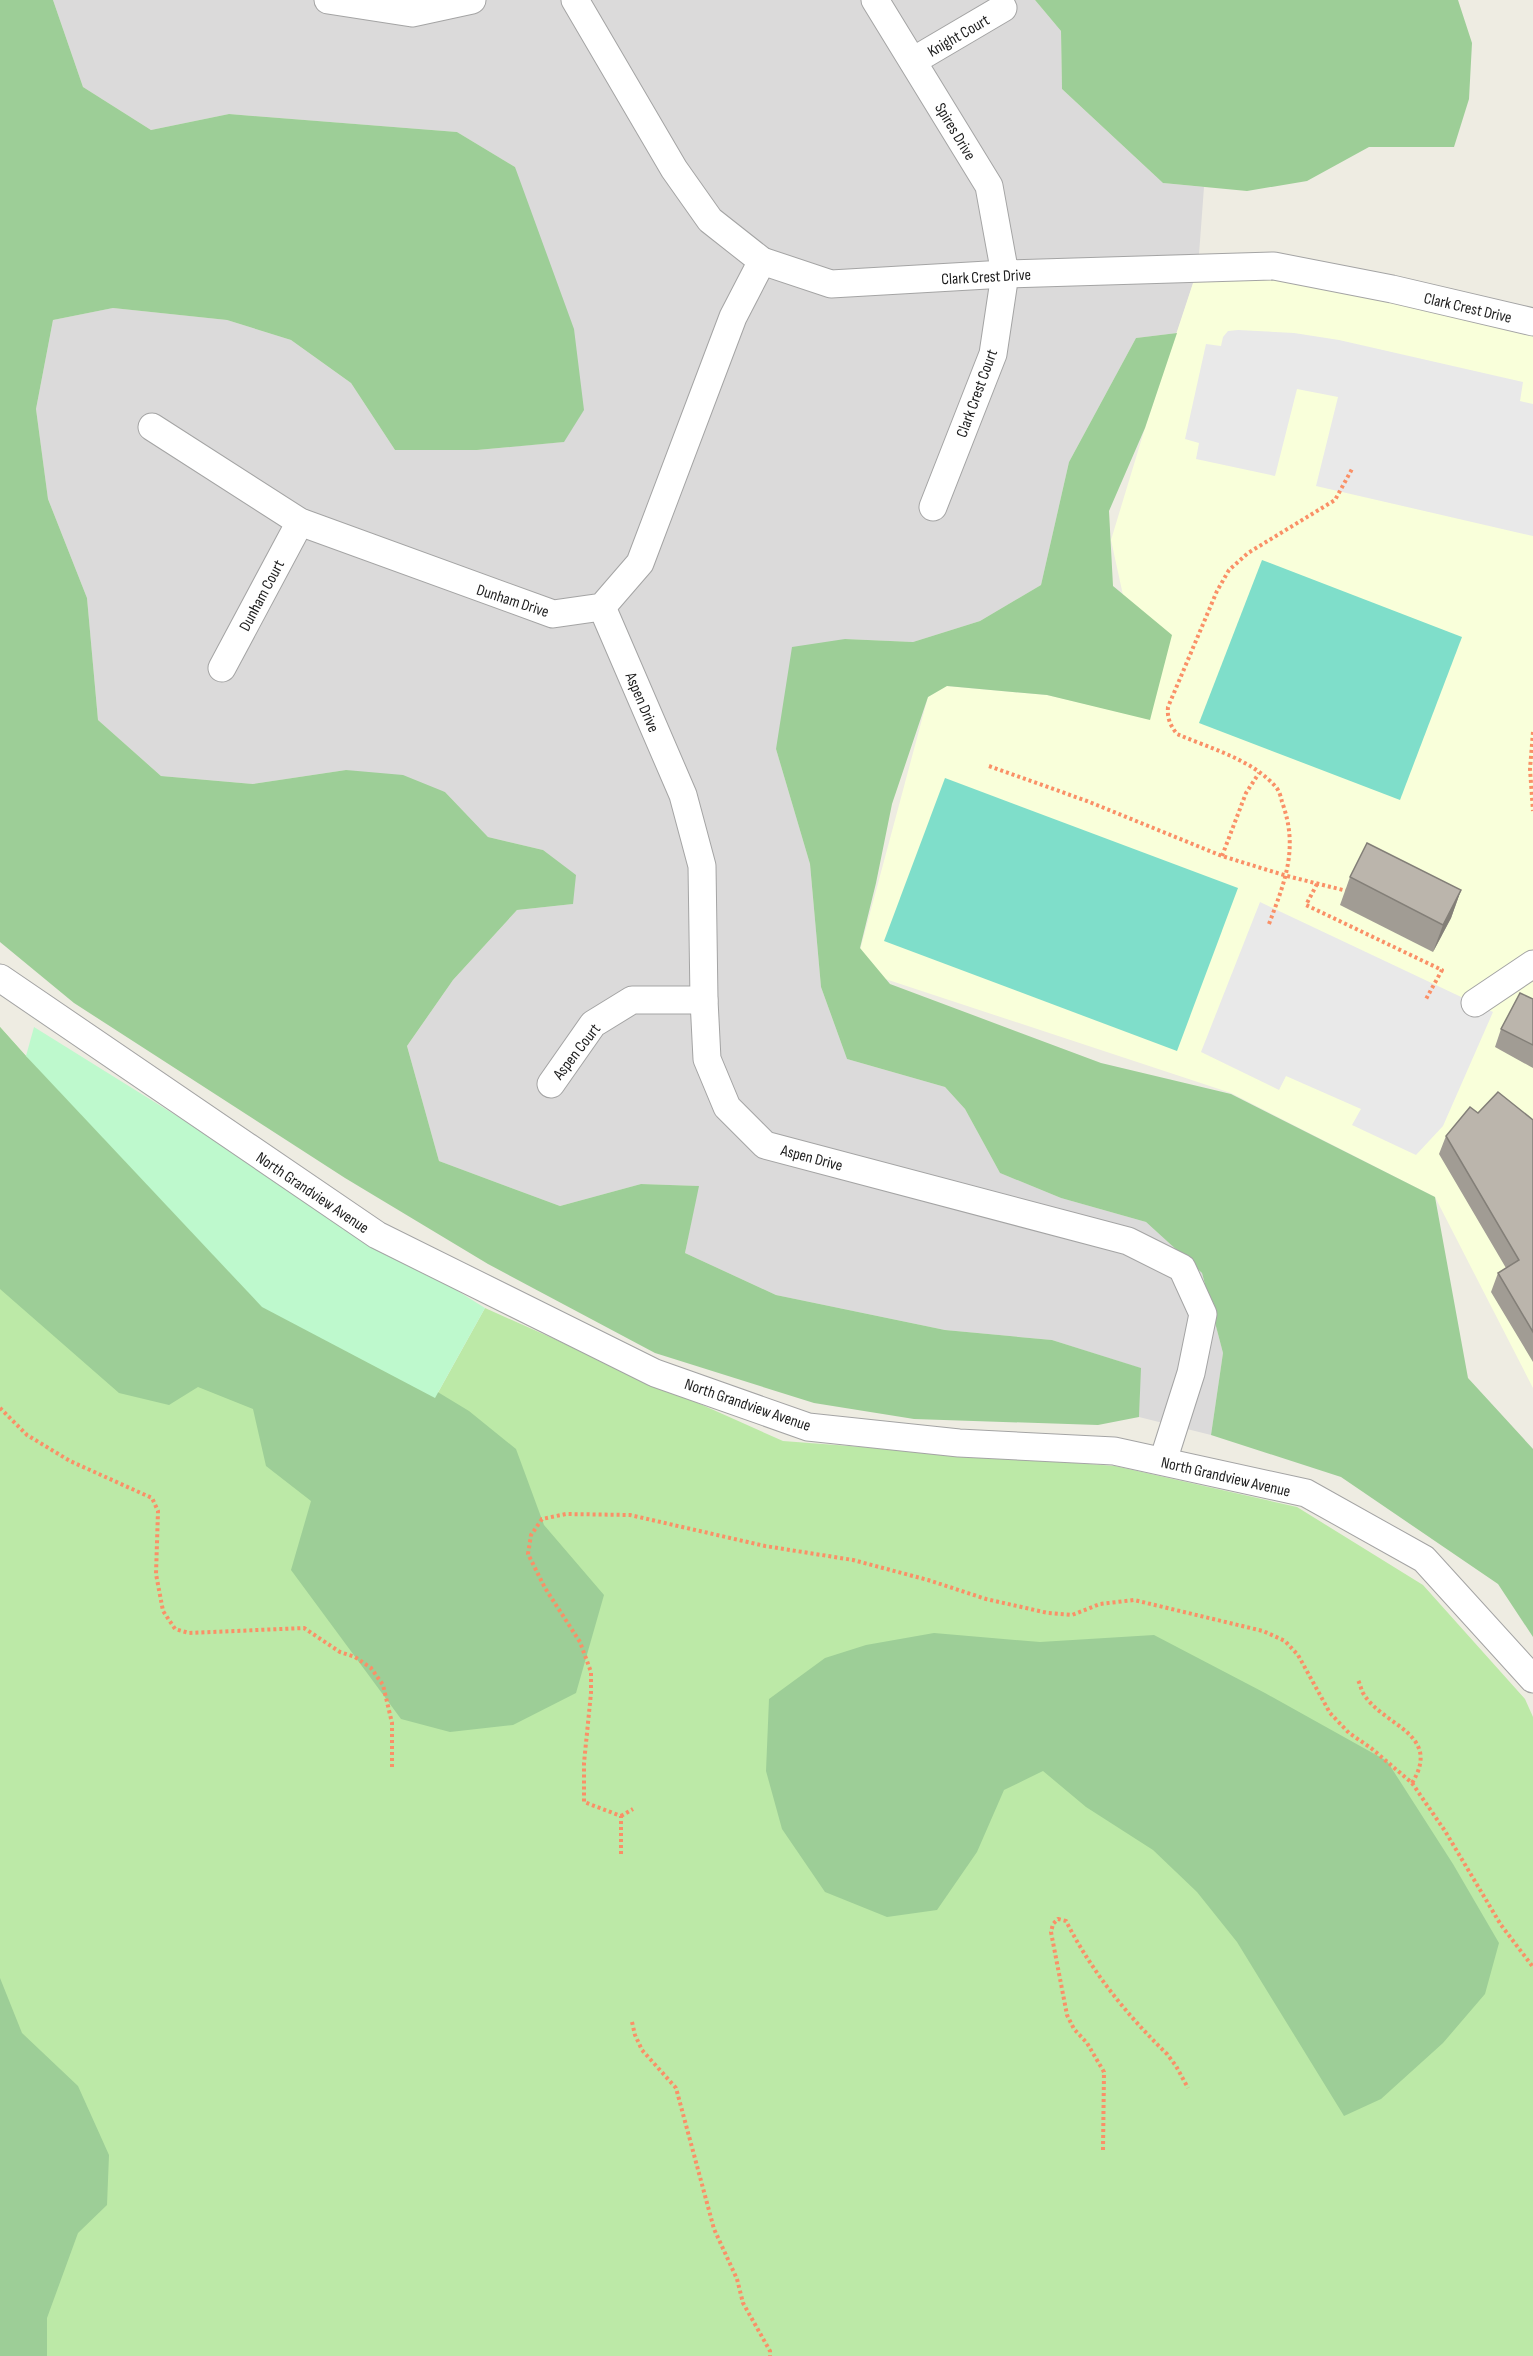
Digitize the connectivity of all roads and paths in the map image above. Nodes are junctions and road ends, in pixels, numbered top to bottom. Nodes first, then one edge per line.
1 (328, 0) edge
2 (472, 0) edge
3 (575, 0) edge
4 (875, 0) edge
5 (1004, 9) dead end
6 (914, 61) junction
7 (762, 261) junction
8 (1005, 274) junction
9 (1533, 322) edge
10 (152, 427) dead end
11 (1352, 469) dead end
12 (933, 507) dead end
13 (300, 522) junction
14 (602, 607) junction
15 (222, 668) dead end
16 (1533, 732) edge
17 (989, 766) dead end
18 (1259, 773) junction
19 (1533, 811) edge
20 (1222, 856) junction
21 (1287, 876) junction
22 (1317, 884) junction
23 (1347, 891) dead end
24 (1269, 924) dead end
25 (1533, 964) edge
26 (0, 978) edge
27 (1426, 999) dead end
28 (704, 1000) junction
29 (1475, 1003) dead end
30 (551, 1084) dead end
31 (0, 1408) edge
32 (1163, 1461) junction
33 (1533, 1679) edge
34 (1358, 1680) dead end
35 (392, 1769) dead end
36 (1412, 1783) junction
37 (633, 1809) dead end
38 (621, 1816) junction
39 (621, 1854) dead end
40 (1533, 1966) edge
41 (632, 2022) dead end
42 (1188, 2088) dead end
43 (1103, 2150) dead end
44 (770, 2356) edge

1 - 2 street
3 - 7 street, Clark Crest Drive
4 - 6 street, Spires Drive
5 - 6 street, Knight Court
6 - 8 street, Spires Drive
7 - 8 street, Clark Crest Drive
7 - 14 street
8 - 9 street, Clark Crest Drive
8 - 12 street, Clark Crest Court
10 - 13 street, Dunham Drive
11 - 18 path
13 - 14 street, Dunham Drive
13 - 15 street, Dunham Court
14 - 28 street, Aspen Drive
16 - 19 path
17 - 20 path
18 - 20 path
18 - 21 path
20 - 21 path
21 - 22 path
21 - 24 path
22 - 23 path
22 - 27 path
25 - 29 street
26 - 32 street, North Grandview Avenue
28 - 30 street, Aspen Court
28 - 32 street, Aspen Drive
31 - 35 path
32 - 33 street, North Grandview Avenue
34 - 36 path
36 - 38 path
36 - 40 path
37 - 38 path
38 - 39 path
41 - 44 path
42 - 43 path

